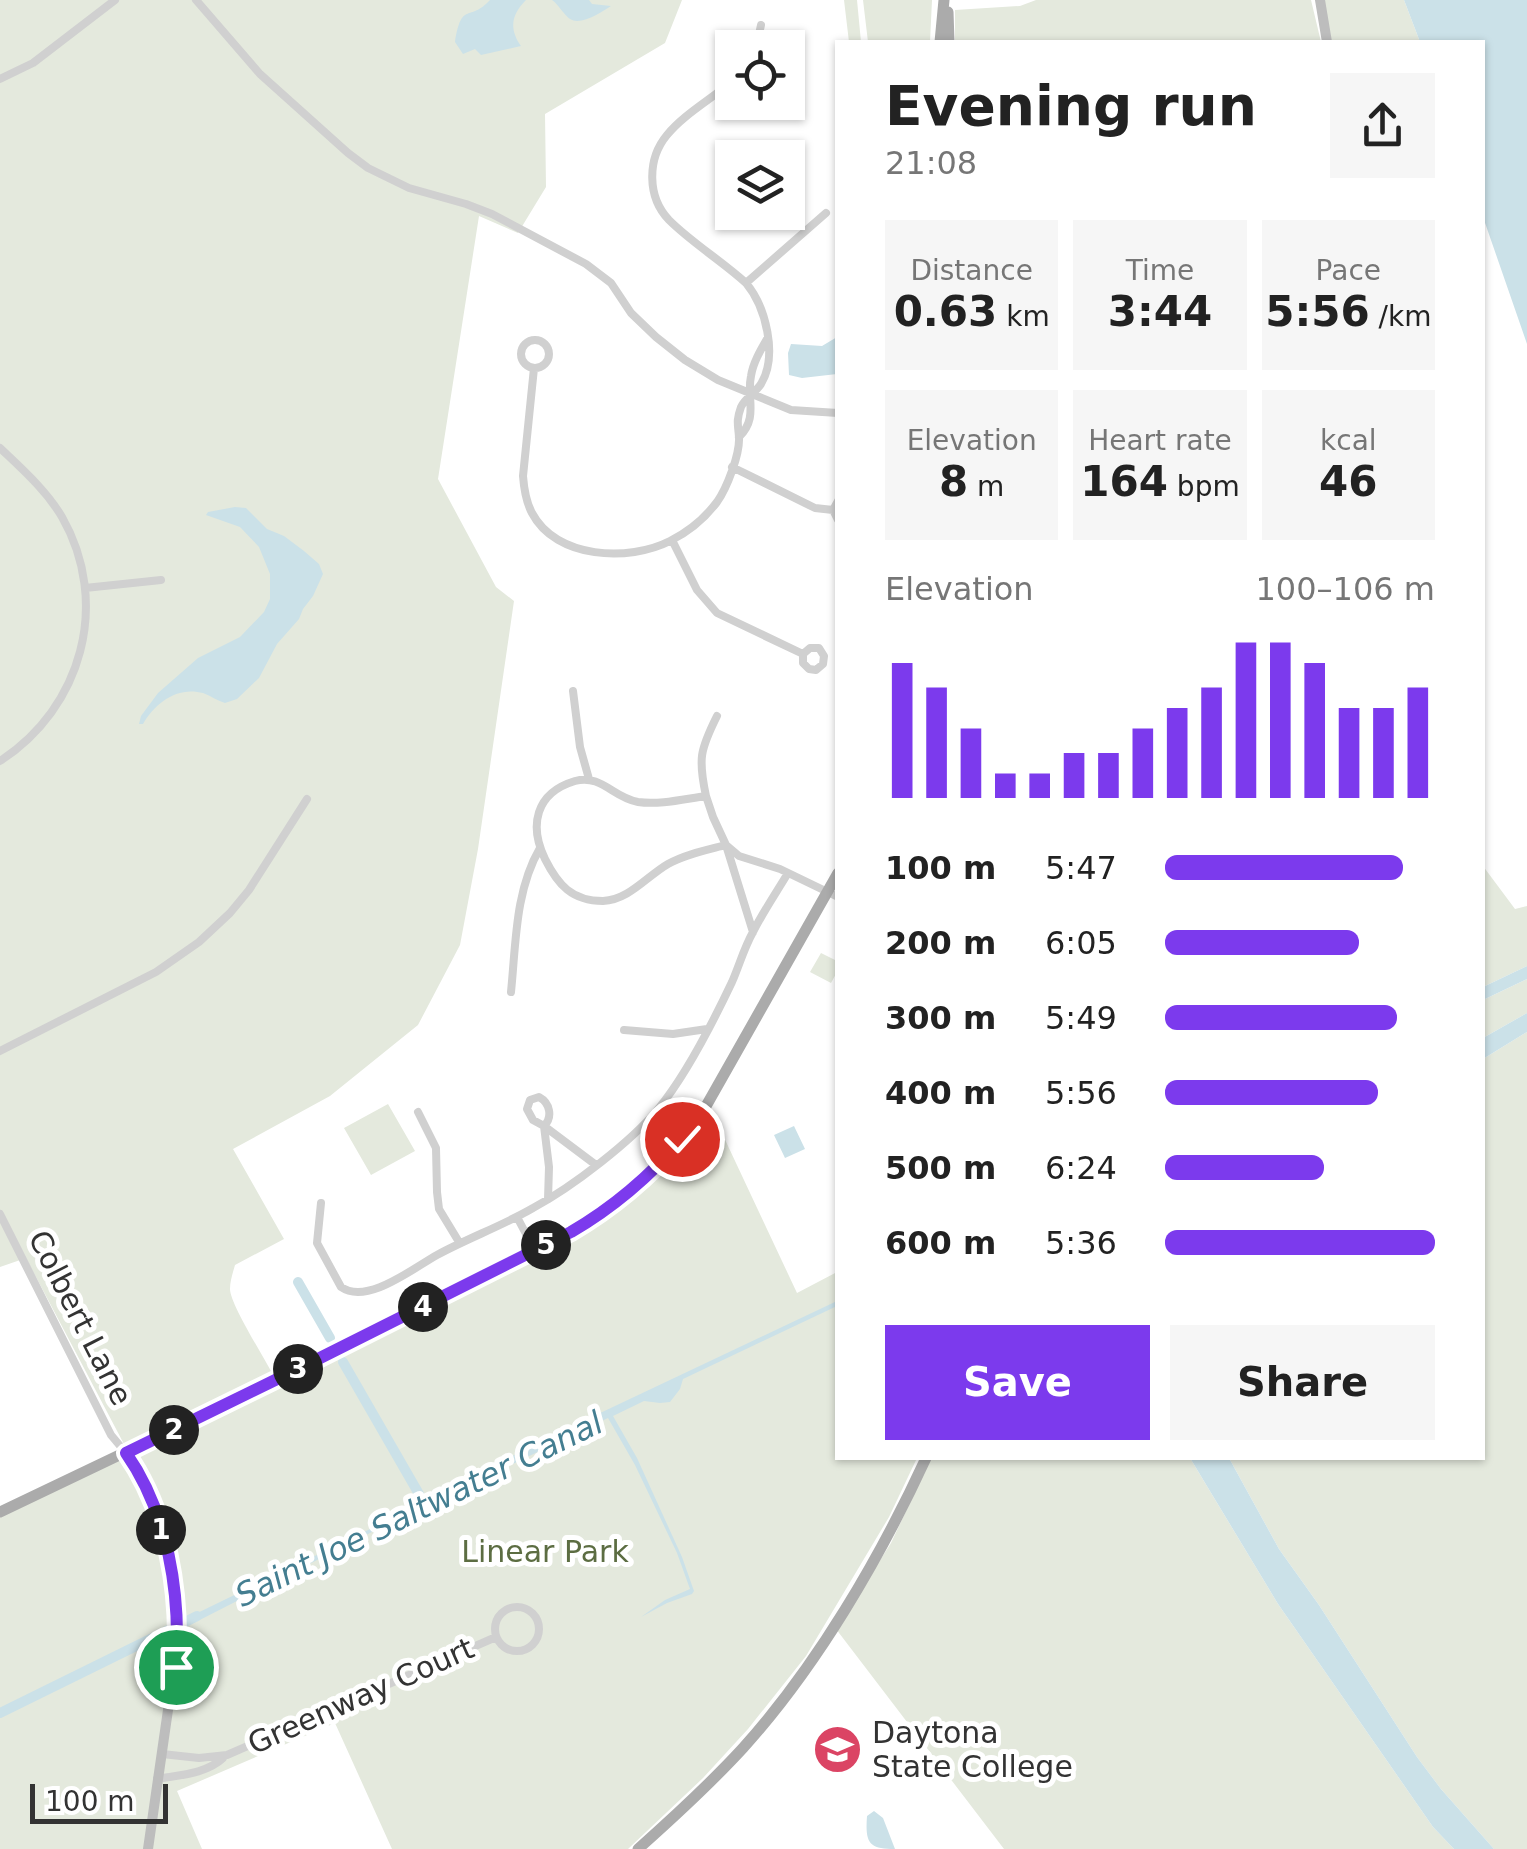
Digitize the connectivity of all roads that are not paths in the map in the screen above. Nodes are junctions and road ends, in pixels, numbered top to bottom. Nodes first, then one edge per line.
1 (114, 0) edge
2 (196, 0) edge
3 (946, 0) edge
4 (1320, 0) edge
5 (761, 25) dead end
6 (760, 30) edge
7 (940, 40) edge
8 (948, 40) edge
9 (1326, 40) edge
10 (0, 80) edge
11 (715, 95) edge
12 (826, 213) dead end
13 (746, 283) junction
14 (534, 368) dead end
15 (751, 395) junction
16 (835, 413) edge
17 (0, 448) edge
18 (732, 467) junction
19 (835, 506) edge
20 (672, 540) junction
21 (161, 580) dead end
22 (85, 588) junction
23 (803, 654) dead end
24 (572, 690) dead end
25 (717, 716) dead end
26 (0, 761) edge
27 (589, 779) junction
28 (706, 796) junction
29 (307, 798) dead end
30 (726, 845) junction
31 (540, 848) junction
32 (788, 873) junction
33 (832, 895) edge
34 (753, 932) junction
35 (511, 992) dead end
36 (707, 1029) junction
37 (624, 1030) dead end
38 (0, 1051) edge
39 (418, 1112) dead end
40 (596, 1165) junction
41 (548, 1200) junction
42 (321, 1203) dead end
43 (0, 1214) edge
44 (517, 1217) junction
45 (459, 1242) junction
46 (534, 1251) junction
47 (126, 1453) junction
48 (925, 1460) edge
49 (0, 1512) edge
50 (496, 1637) junction
51 (162, 1754) junction
52 (226, 1755) junction
53 (157, 1779) junction
54 (148, 1849) edge
55 (638, 1849) edge

1 - 10 street
2 - 15 street
3 - 7 main road
3 - 8 main road
4 - 9 street
5 - 6 street
11 - 13 street
12 - 13 street
13 - 15 street
14 - 20 street
15 - 16 street
15 - 18 street
17 - 22 street
18 - 19 street
18 - 20 street
20 - 23 street
21 - 22 street
22 - 26 street
24 - 27 street
25 - 28 street
27 - 28 street
27 - 31 street
28 - 30 street
29 - 38 street
30 - 31 street
30 - 32 street
30 - 34 street
31 - 35 street
32 - 33 street
32 - 34 street
33 - 46 main road
34 - 36 street
36 - 37 street
36 - 40 street
39 - 45 street
40 - 41 street
40 - 41 street
41 - 44 street
42 - 45 street
43 - 47 street, Colbert Lane
44 - 45 street
44 - 46 street
46 - 47 main road
47 - 49 main road
47 - 51 street, Colbert Lane
48 - 55 main road
50 - 50 street, Greenway Court
50 - 52 street, Greenway Court
51 - 52 street
51 - 53 street, Colbert Lane
52 - 53 street, Greenway Court
53 - 54 street, Colbert Lane

